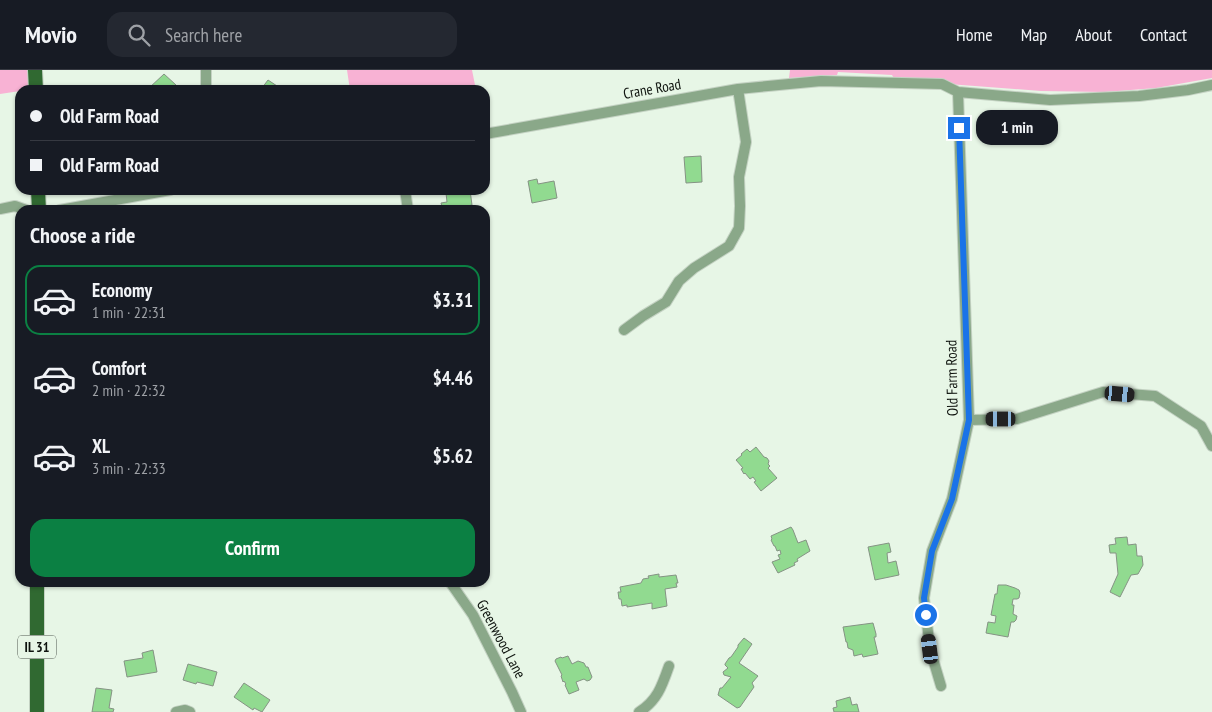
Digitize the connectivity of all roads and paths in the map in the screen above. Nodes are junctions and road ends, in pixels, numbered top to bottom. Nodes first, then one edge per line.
1 (36, 70) edge
2 (206, 70) edge
3 (36, 85) edge
4 (206, 85) edge
5 (1212, 85) edge
6 (738, 90) junction
7 (958, 92) junction
8 (490, 133) edge
9 (142, 195) edge
10 (88, 205) edge
11 (15, 206) edge
12 (0, 209) edge
13 (624, 330) dead end
14 (969, 420) junction
15 (1212, 446) edge
16 (37, 587) edge
17 (453, 587) edge
18 (669, 666) dead end
19 (941, 686) dead end
20 (37, 712) edge
21 (176, 712) edge
22 (190, 712) edge
23 (521, 712) edge
24 (639, 712) edge

1 - 3 main road
2 - 4 street
5 - 7 street, Crane Road
6 - 7 street, Crane Road
6 - 8 street, Crane Road
6 - 13 street
7 - 14 street, Old Farm Road
9 - 10 street
11 - 12 street
14 - 15 street
14 - 19 street, Old Farm Road
16 - 20 main road, IL 31
17 - 23 street, Greenwood Lane
18 - 24 street
21 - 22 street

